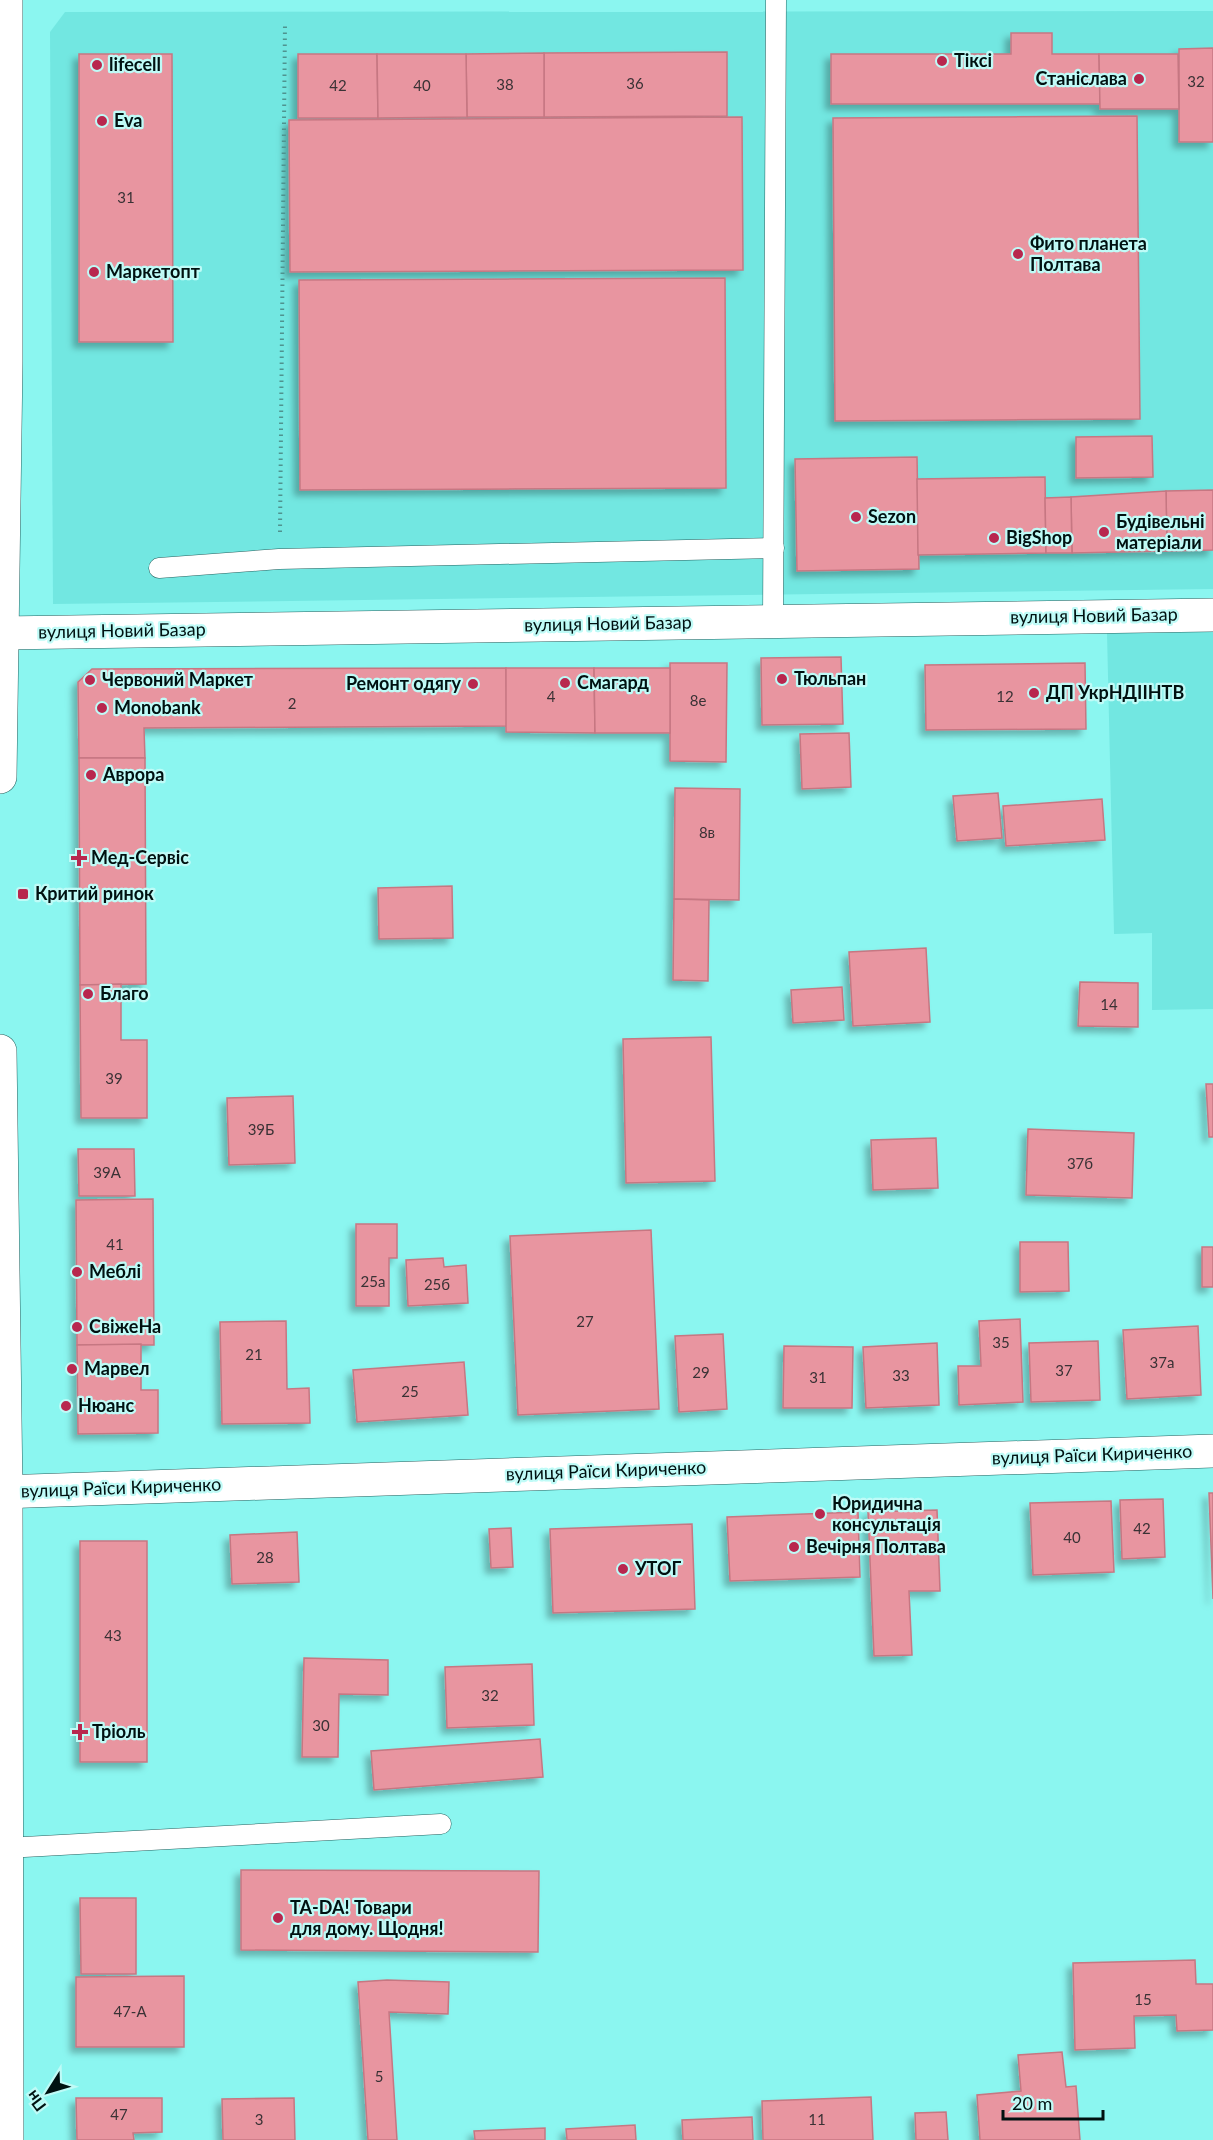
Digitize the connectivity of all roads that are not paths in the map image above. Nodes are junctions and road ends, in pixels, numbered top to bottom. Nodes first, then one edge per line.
1 (6, 0) edge
2 (776, 0) edge
3 (3, 362) edge
4 (774, 548) junction
5 (159, 567) dead end
6 (1213, 615) edge
7 (772, 621) junction
8 (2, 633) junction
9 (0, 777) edge
10 (0, 1051) edge
11 (1213, 1451) edge
12 (3, 1492) edge
13 (441, 1824) dead end
14 (6, 1848) junction
15 (7, 2140) edge

1 - 3 street
2 - 4 lane
3 - 8 street
4 - 5 lane
4 - 7 lane
6 - 7 street, вулиця Новий Базар
7 - 8 street, вулиця Новий Базар
8 - 9 street
10 - 12 street
11 - 12 street, вулиця Раїси Кириченко
12 - 14 street
13 - 14 lane
14 - 15 street

